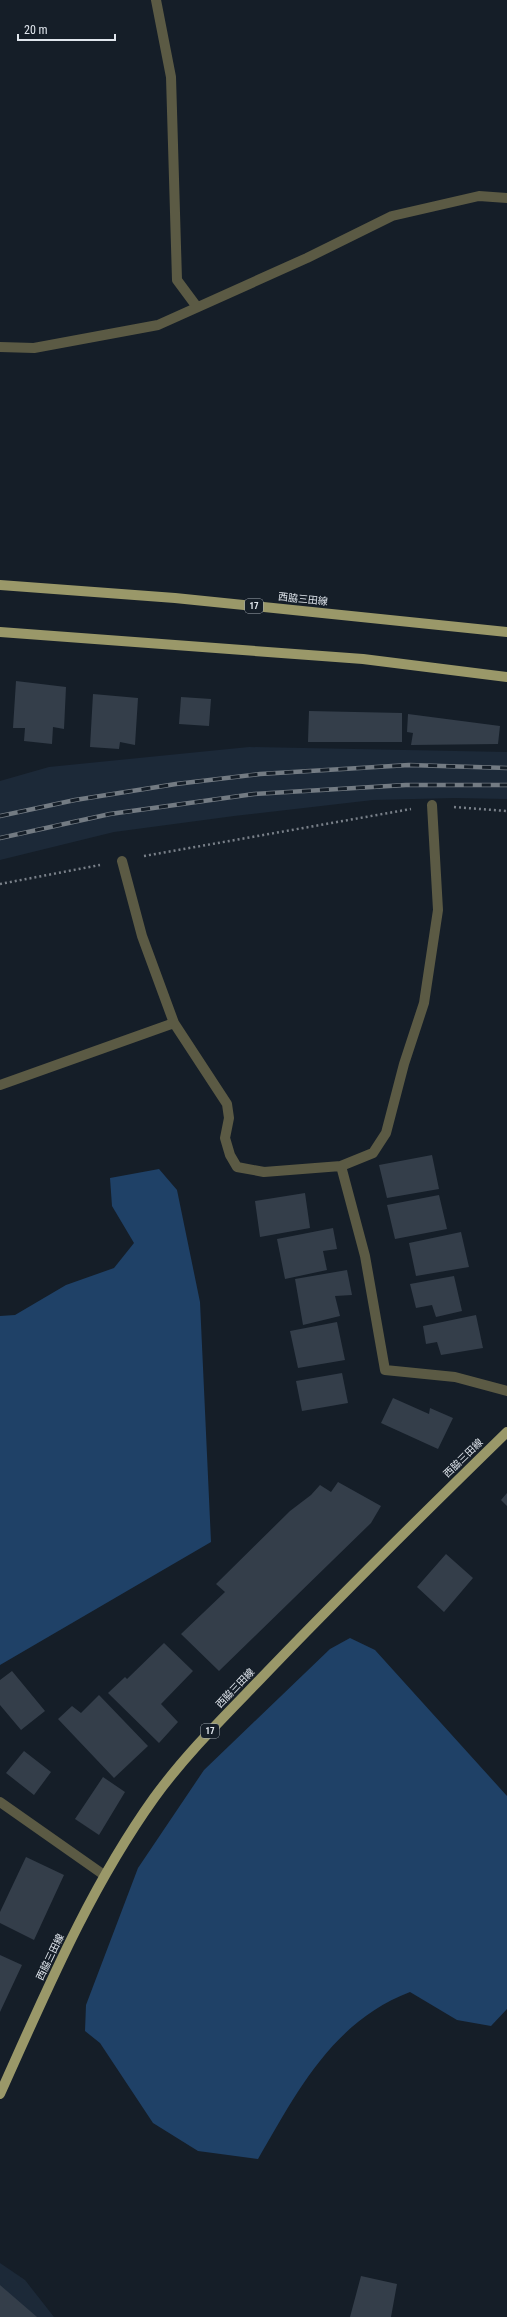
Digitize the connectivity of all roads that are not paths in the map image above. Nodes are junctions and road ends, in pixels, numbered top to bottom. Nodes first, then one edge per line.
1 (156, 0) edge
2 (507, 198) edge
3 (197, 307) junction
4 (0, 347) edge
5 (0, 585) edge
6 (0, 632) edge
7 (507, 632) edge
8 (507, 677) edge
9 (432, 805) road end
10 (122, 860) road end
11 (174, 1023) junction
12 (0, 1085) edge
13 (341, 1166) junction
14 (507, 1391) edge
15 (507, 1432) edge
16 (0, 1802) edge
17 (104, 1875) junction
18 (0, 2094) edge

1 - 3 street
2 - 3 street
3 - 4 street
5 - 7 main road, 西脇三田線 / 17
6 - 8 main road
9 - 13 street
10 - 11 street
11 - 12 street
11 - 13 street
13 - 14 street
15 - 17 main road, 西脇三田線 / 17
16 - 17 street
17 - 18 main road, 西脇三田線 / 17

